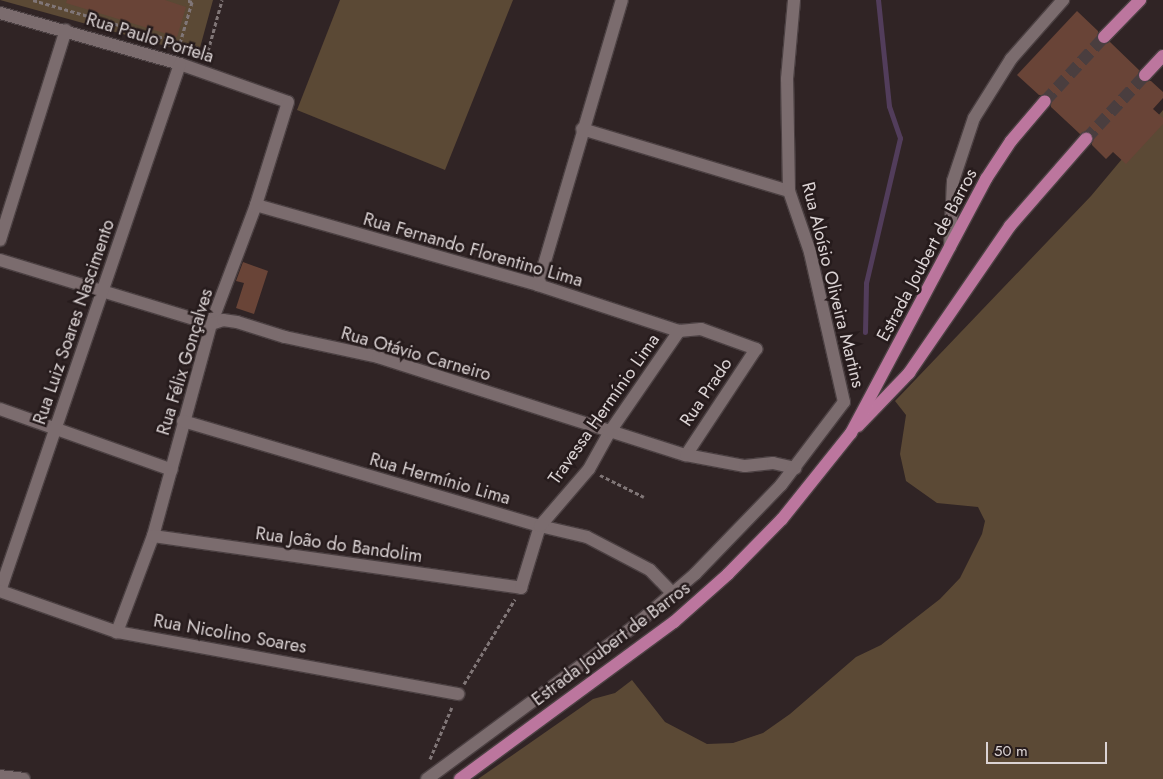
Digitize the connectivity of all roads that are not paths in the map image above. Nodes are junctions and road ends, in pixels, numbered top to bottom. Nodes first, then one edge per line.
1 (622, 0) edge
2 (794, 0) edge
3 (1063, 0) edge
4 (1140, 0) edge
5 (0, 13) edge
6 (66, 30) junction
7 (1104, 36) tunnel mouth
8 (1163, 56) edge
9 (180, 64) junction
10 (1145, 75) tunnel mouth
11 (1045, 101) tunnel mouth
12 (288, 102) joint
13 (582, 129) junction
14 (1086, 139) tunnel mouth
15 (789, 191) junction
16 (256, 206) junction
17 (0, 240) edge
18 (950, 248) junction
19 (0, 260) edge
20 (538, 285) junction
21 (102, 291) junction
22 (211, 324) junction
23 (679, 331) junction
24 (756, 349) joint
25 (0, 409) edge
26 (183, 421) junction
27 (56, 429) junction
28 (609, 433) junction
29 (850, 433) junction
30 (686, 455) junction
31 (795, 468) junction
32 (172, 470) junction
33 (540, 526) junction
34 (153, 536) junction
35 (521, 588) joint
36 (0, 591) edge
37 (672, 594) junction
38 (117, 632) junction
39 (458, 694) dead end
40 (0, 776) edge
41 (24, 779) edge
42 (426, 779) edge
43 (460, 779) edge

1 - 13 street
2 - 15 street, Rua Aloísio Oliveira Martins
3 - 18 street
4 - 7 main road
5 - 6 street, Rua Paulo Portela
6 - 9 street, Rua Paulo Portela
6 - 17 street
8 - 10 main road
9 - 12 street, Rua Paulo Portela
9 - 21 street, Rua Luiz Soares Nascimento
11 - 18 main road, Estrada Joubert de Barros
12 - 16 street, Rua Félix Gonçalves
13 - 15 street
13 - 20 street
14 - 29 main road, Estrada Joubert de Barros
15 - 31 street, Rua Aloísio Oliveira Martins
16 - 20 street, Rua Fernando Florentino Lima
16 - 22 street, Rua Félix Gonçalves
18 - 29 main road, Estrada Joubert de Barros
19 - 21 street, Rua Otávio Carneiro
20 - 23 street, Rua Fernando Florentino Lima
21 - 22 street, Rua Otávio Carneiro
21 - 27 street, Rua Luiz Soares Nascimento
22 - 26 street, Rua Félix Gonçalves
22 - 28 street, Rua Otávio Carneiro
23 - 24 street, Rua Fernando Florentino Lima
23 - 28 street, Travessa Hermínio Lima
24 - 30 street, Rua Prado
25 - 27 street
26 - 32 street, Rua Félix Gonçalves
26 - 33 street, Rua Hermínio Lima
27 - 32 street
27 - 36 street, Rua Luiz Soares Nascimento
28 - 30 street, Rua Otávio Carneiro
28 - 33 street, Travessa Hermínio Lima
29 - 43 main road, Estrada Joubert de Barros
30 - 31 street, Rua Otávio Carneiro
31 - 37 street, Rua Aloísio Oliveira Martins
32 - 34 street, Rua Félix Gonçalves
33 - 35 street, Travessa Hermínio Lima
33 - 37 street, Rua Hermínio Lima
34 - 35 street, Rua João do Bandolim
34 - 38 street, Rua Félix Gonçalves
36 - 38 street, Rua Nicolino Soares
37 - 42 street, Rua Aloísio Oliveira Martins
38 - 39 street, Rua Nicolino Soares
40 - 41 street

